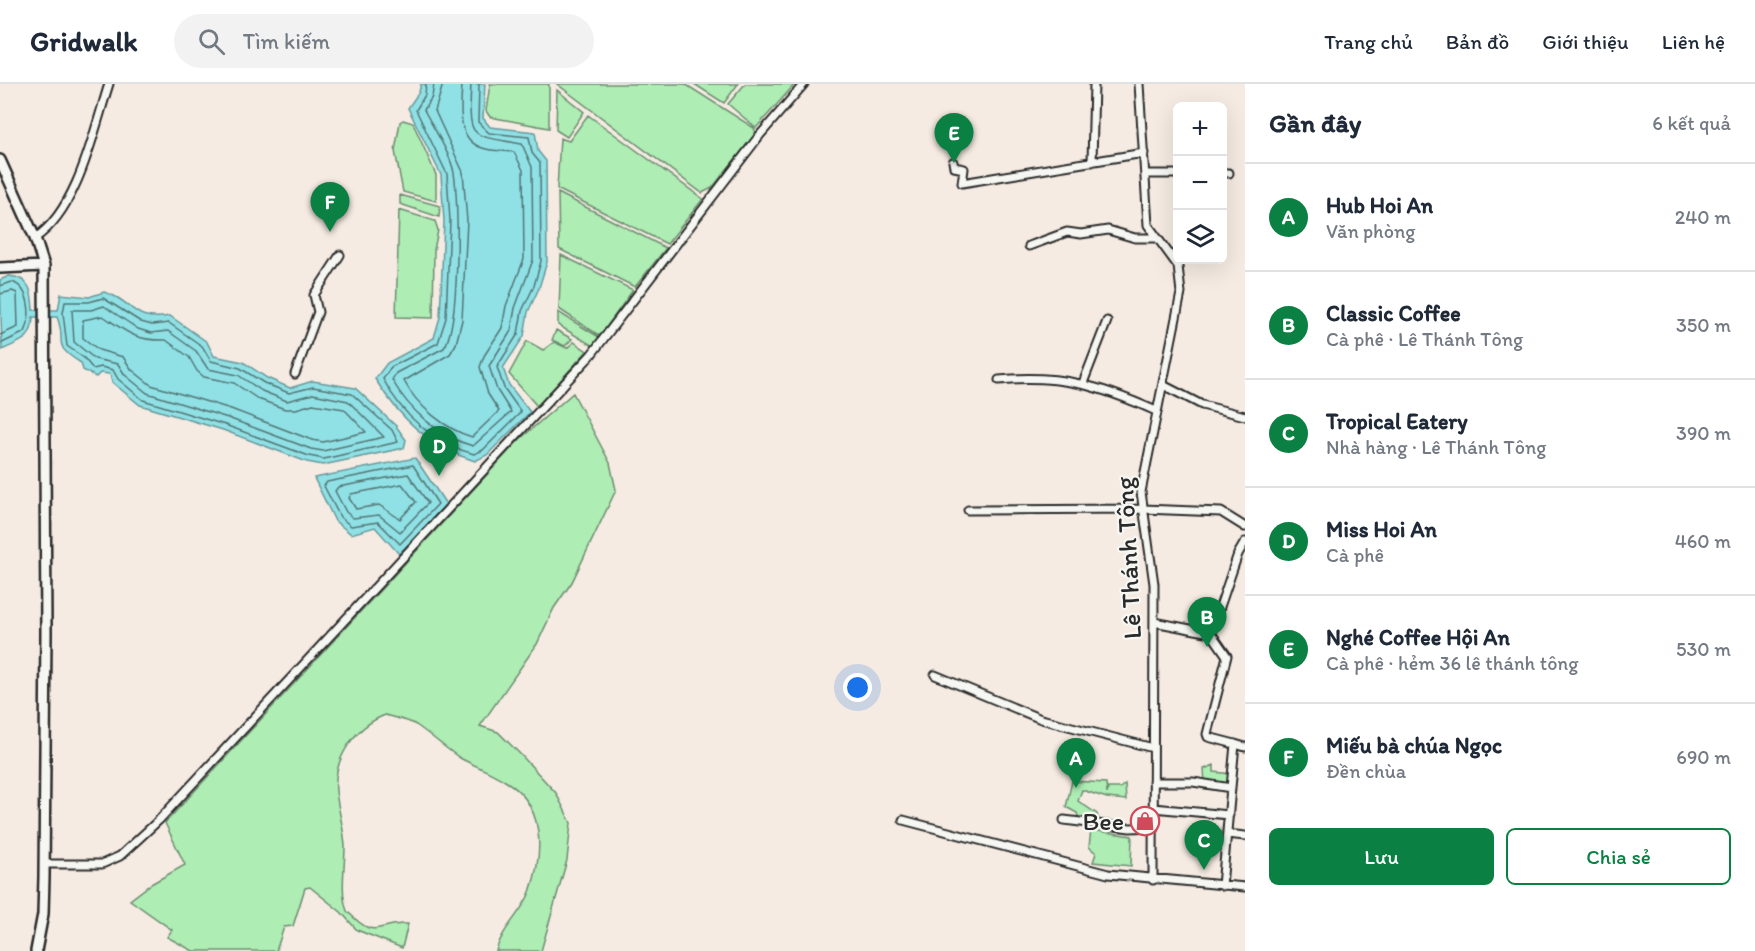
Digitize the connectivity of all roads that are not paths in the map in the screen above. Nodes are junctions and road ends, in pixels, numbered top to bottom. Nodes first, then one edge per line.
1 (109, 84) edge
2 (804, 84) edge
3 (1094, 84) edge
4 (1139, 84) edge
5 (1144, 153) junction
6 (0, 160) edge
7 (953, 162) dead end
8 (1092, 162) junction
9 (1145, 174) junction
10 (1173, 174) edge
11 (35, 238) junction
12 (1157, 238) junction
13 (1029, 246) dead end
14 (340, 255) dead end
15 (44, 266) junction
16 (0, 268) edge
17 (1107, 321) dead end
18 (295, 374) dead end
19 (999, 380) dead end
20 (1083, 383) junction
21 (1163, 384) junction
22 (1156, 411) junction
23 (1245, 416) edge
24 (1143, 509) junction
25 (968, 510) dead end
26 (1245, 527) edge
27 (1245, 542) edge
28 (1154, 622) junction
29 (1211, 633) junction
30 (935, 675) dead end
31 (1235, 744) junction
32 (1245, 747) edge
33 (1153, 748) junction
34 (1153, 782) junction
35 (1231, 788) junction
36 (1153, 808) junction
37 (1229, 815) junction
38 (903, 820) dead end
39 (1064, 820) dead end
40 (1153, 827) junction
41 (1227, 834) junction
42 (1245, 836) edge
43 (44, 864) junction
44 (1153, 880) junction
45 (1222, 886) junction
46 (1245, 887) edge
47 (36, 951) edge

1 - 11 street
2 - 43 street
3 - 8 street
4 - 5 street, Lê Thánh Tông
5 - 8 street
5 - 9 street, Lê Thánh Tông
6 - 11 street
7 - 8 street
9 - 10 street
9 - 12 street, Lê Thánh Tông
11 - 15 street
12 - 13 street
12 - 21 street, Lê Thánh Tông
14 - 18 street
15 - 16 street
15 - 43 street
17 - 20 street
19 - 20 street
20 - 22 street
21 - 22 street, Lê Thánh Tông
21 - 23 street
22 - 24 street, Lê Thánh Tông
24 - 25 street
24 - 26 street
24 - 28 street, Lê Thánh Tông
27 - 29 street
28 - 29 street
28 - 33 street, Lê Thánh Tông
29 - 31 street
30 - 33 street
31 - 32 street
31 - 35 street
33 - 34 street, Lê Thánh Tông
34 - 35 street
34 - 36 street, Lê Thánh Tông
35 - 37 street
36 - 37 street
36 - 40 street, Lê Thánh Tông
37 - 41 street
38 - 44 street
39 - 40 street
40 - 44 street, Lê Thánh Tông
41 - 42 street
41 - 45 street
43 - 47 street
44 - 45 street
45 - 46 street

